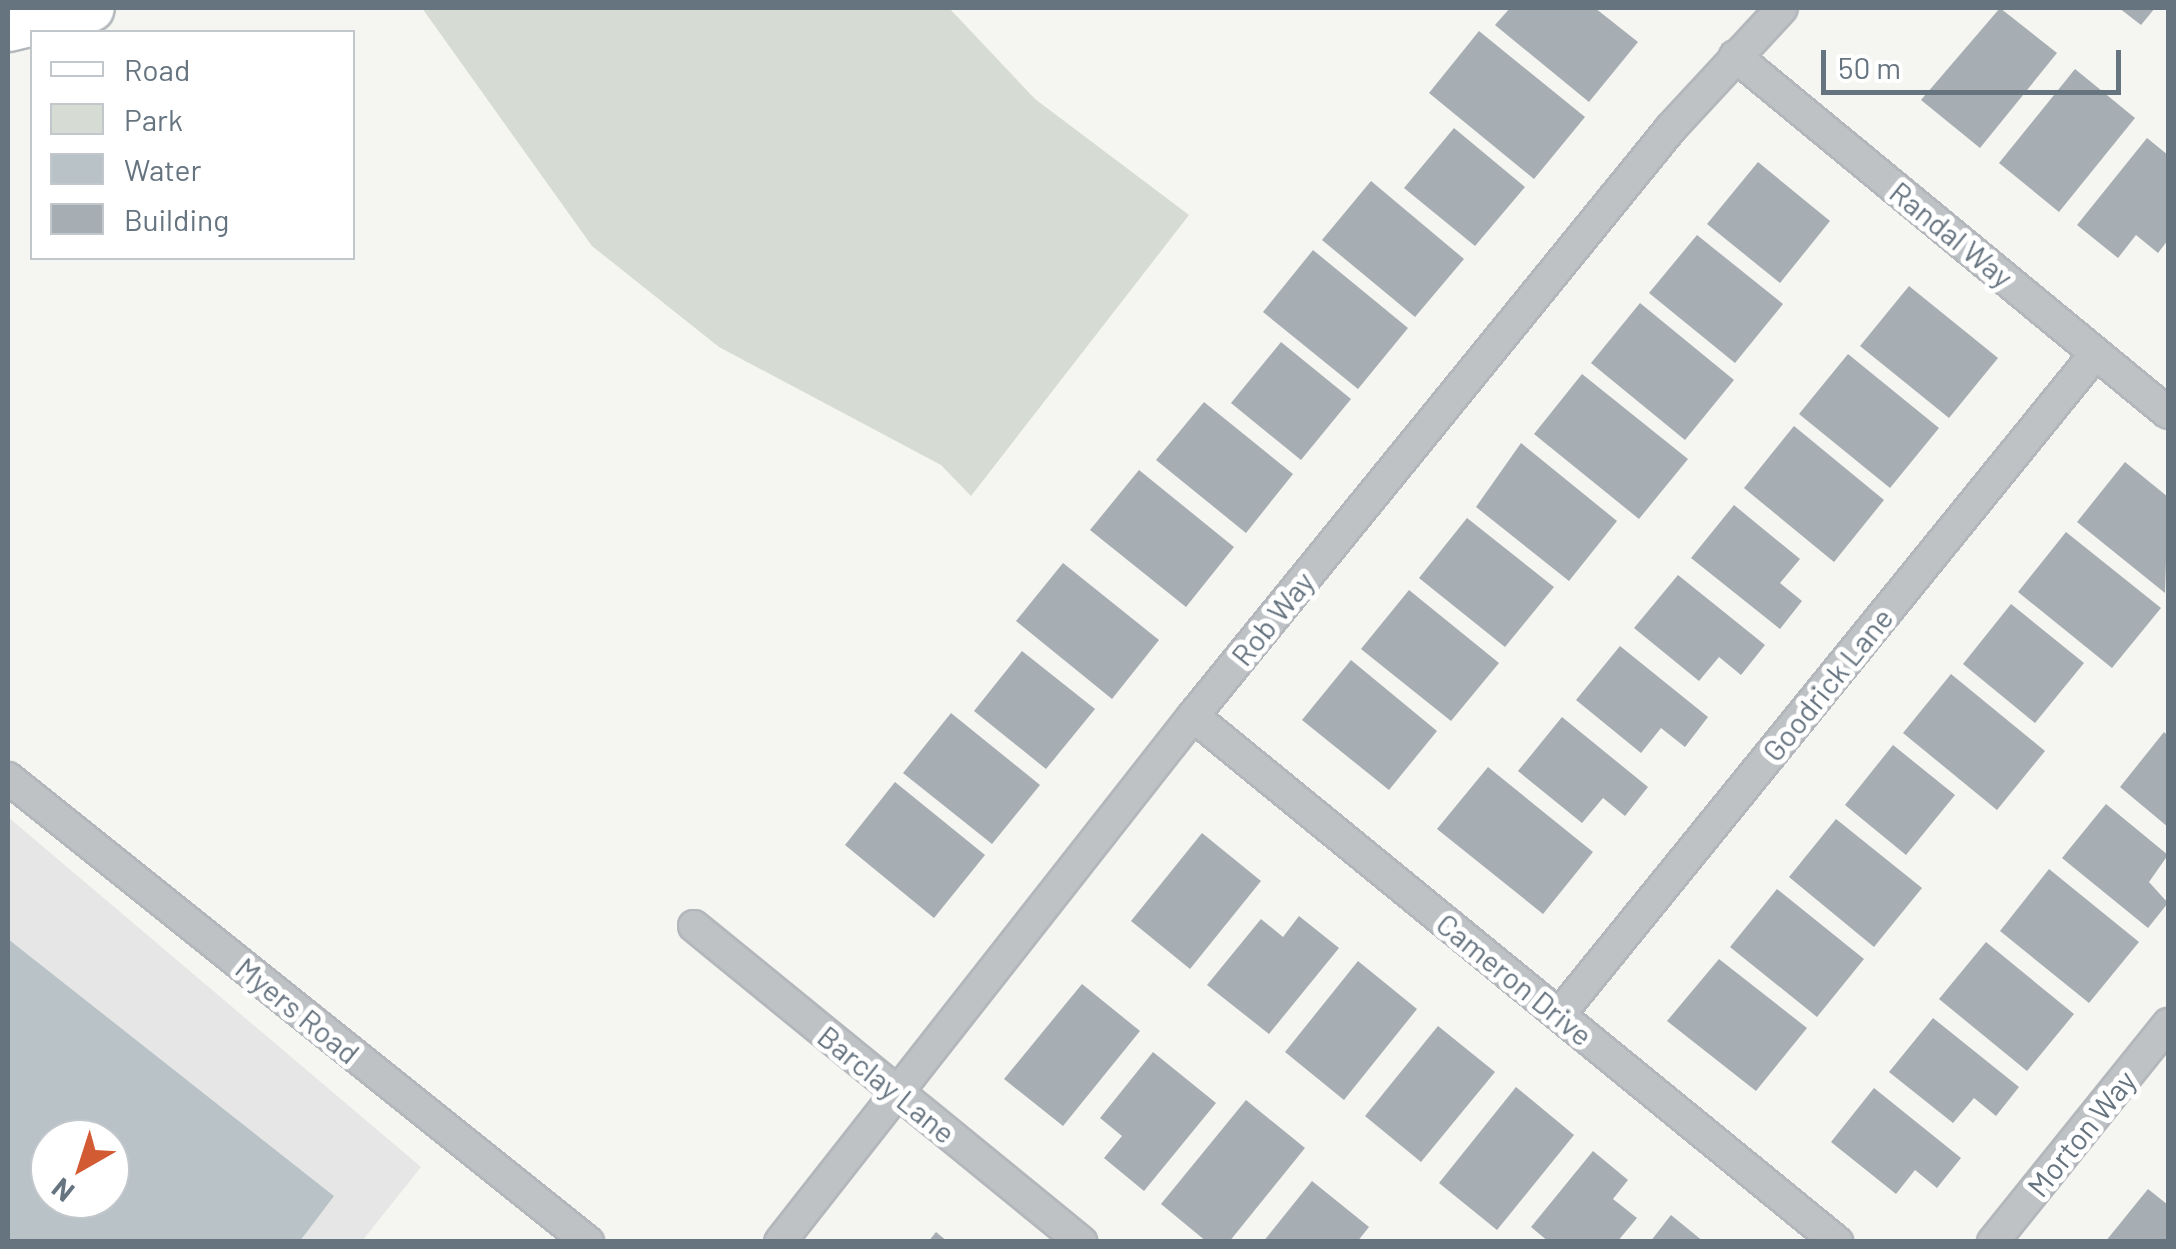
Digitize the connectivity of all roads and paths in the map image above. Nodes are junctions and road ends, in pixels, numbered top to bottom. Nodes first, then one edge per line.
1 (91, 8) edge
2 (1782, 8) edge
3 (8, 28) edge
4 (1735, 56) junction
5 (2096, 354) junction
6 (2168, 412) edge
7 (1193, 716) junction
8 (8, 778) edge
9 (694, 926) dead end
10 (1558, 1014) junction
11 (2168, 1024) edge
12 (893, 1089) junction
13 (588, 1242) edge
14 (780, 1242) edge
15 (1081, 1242) edge
16 (1837, 1242) edge
17 (1992, 1242) edge

1 - 3 main road
2 - 4 street, Rob Way
4 - 5 street, Randal Way
4 - 7 street, Rob Way
5 - 6 street, Randal Way
5 - 10 street, Goodrick Lane
7 - 10 street, Cameron Drive
7 - 12 street, Rob Way
8 - 13 street, Myers Road
9 - 12 street, Barclay Lane
10 - 16 street, Cameron Drive
11 - 17 street, Morton Way
12 - 14 street, Rob Way
12 - 15 street, Barclay Lane

